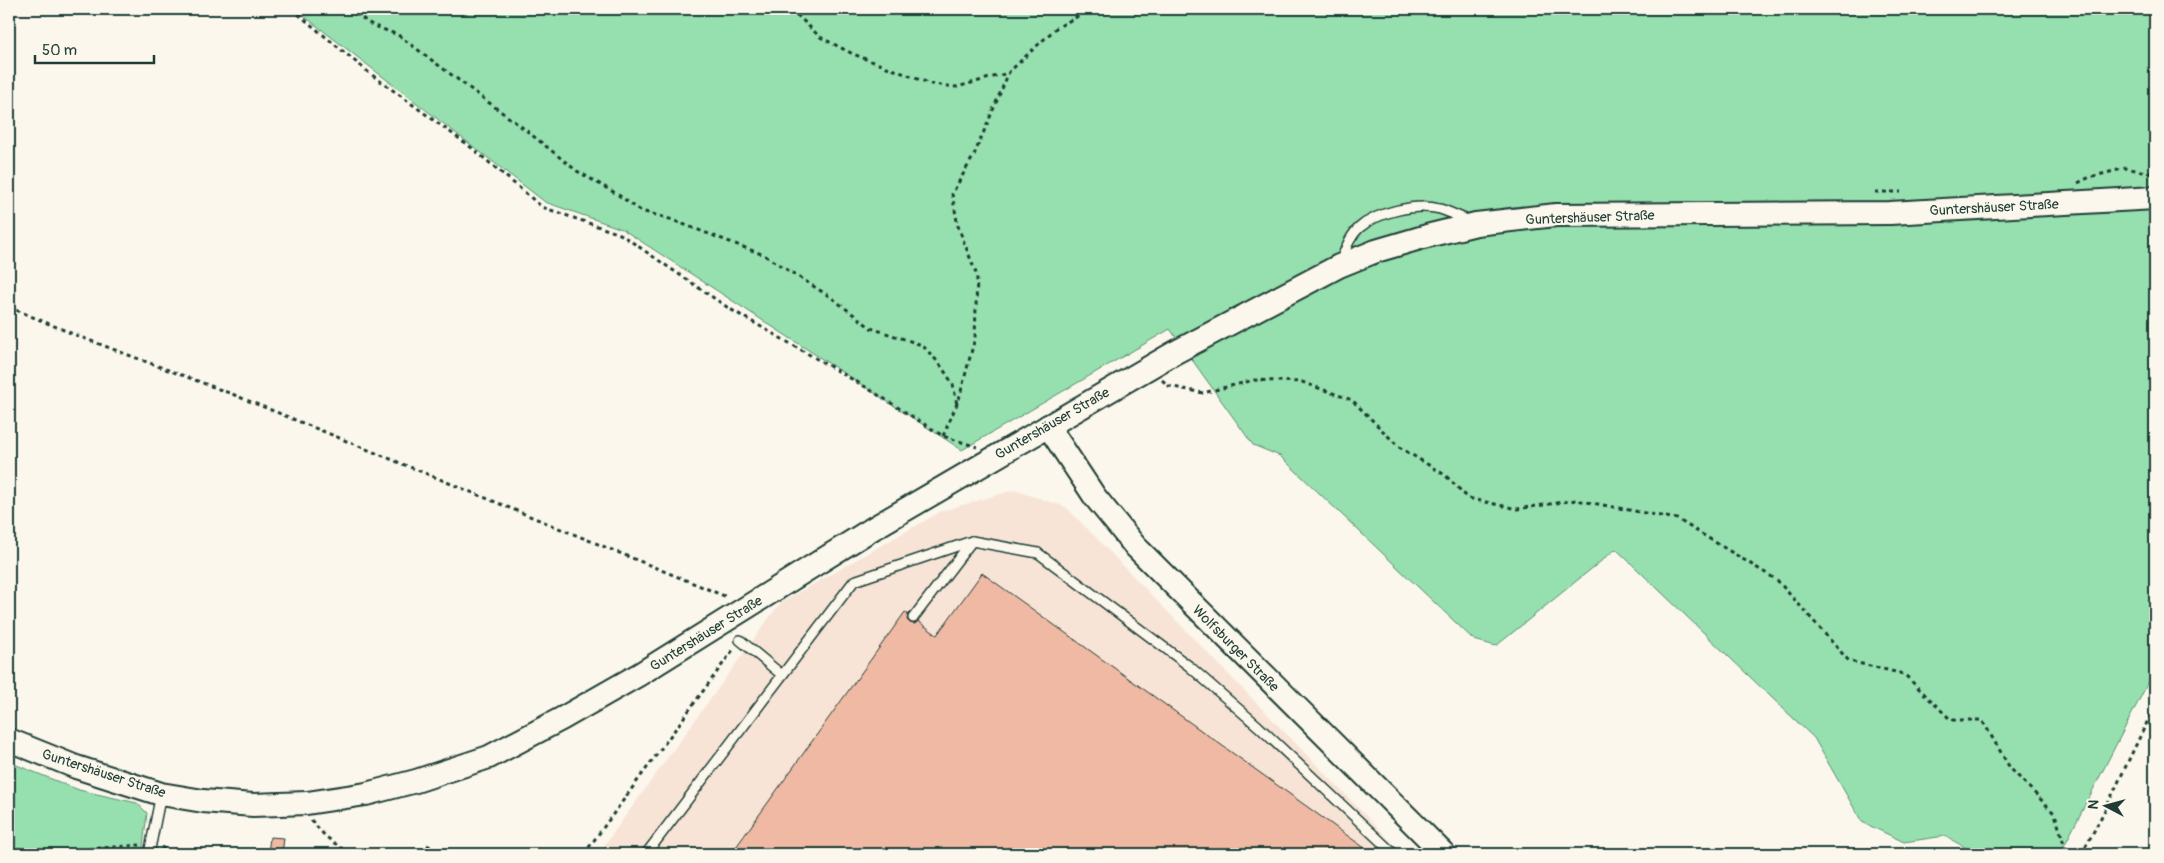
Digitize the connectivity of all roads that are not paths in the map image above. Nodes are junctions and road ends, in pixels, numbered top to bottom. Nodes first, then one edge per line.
1 (2155, 198) edge
2 (1476, 224) junction
3 (1339, 266) junction
4 (1048, 426) junction
5 (972, 541) junction
6 (914, 618) dead end
7 (740, 640) road end
8 (782, 675) junction
9 (9, 740) edge
10 (161, 794) junction
11 (150, 849) edge
12 (646, 854) edge
13 (1394, 854) edge
14 (1444, 854) edge

1 - 2 street, Guntershäuser Straße
2 - 3 street, Guntershäuser Straße
2 - 3 lane
3 - 4 street, Guntershäuser Straße
4 - 10 street, Guntershäuser Straße
4 - 14 street, Wolfsburger Straße
5 - 6 lane
5 - 8 lane
5 - 13 lane
7 - 8 lane
8 - 12 lane
9 - 10 street, Guntershäuser Straße
10 - 11 lane

